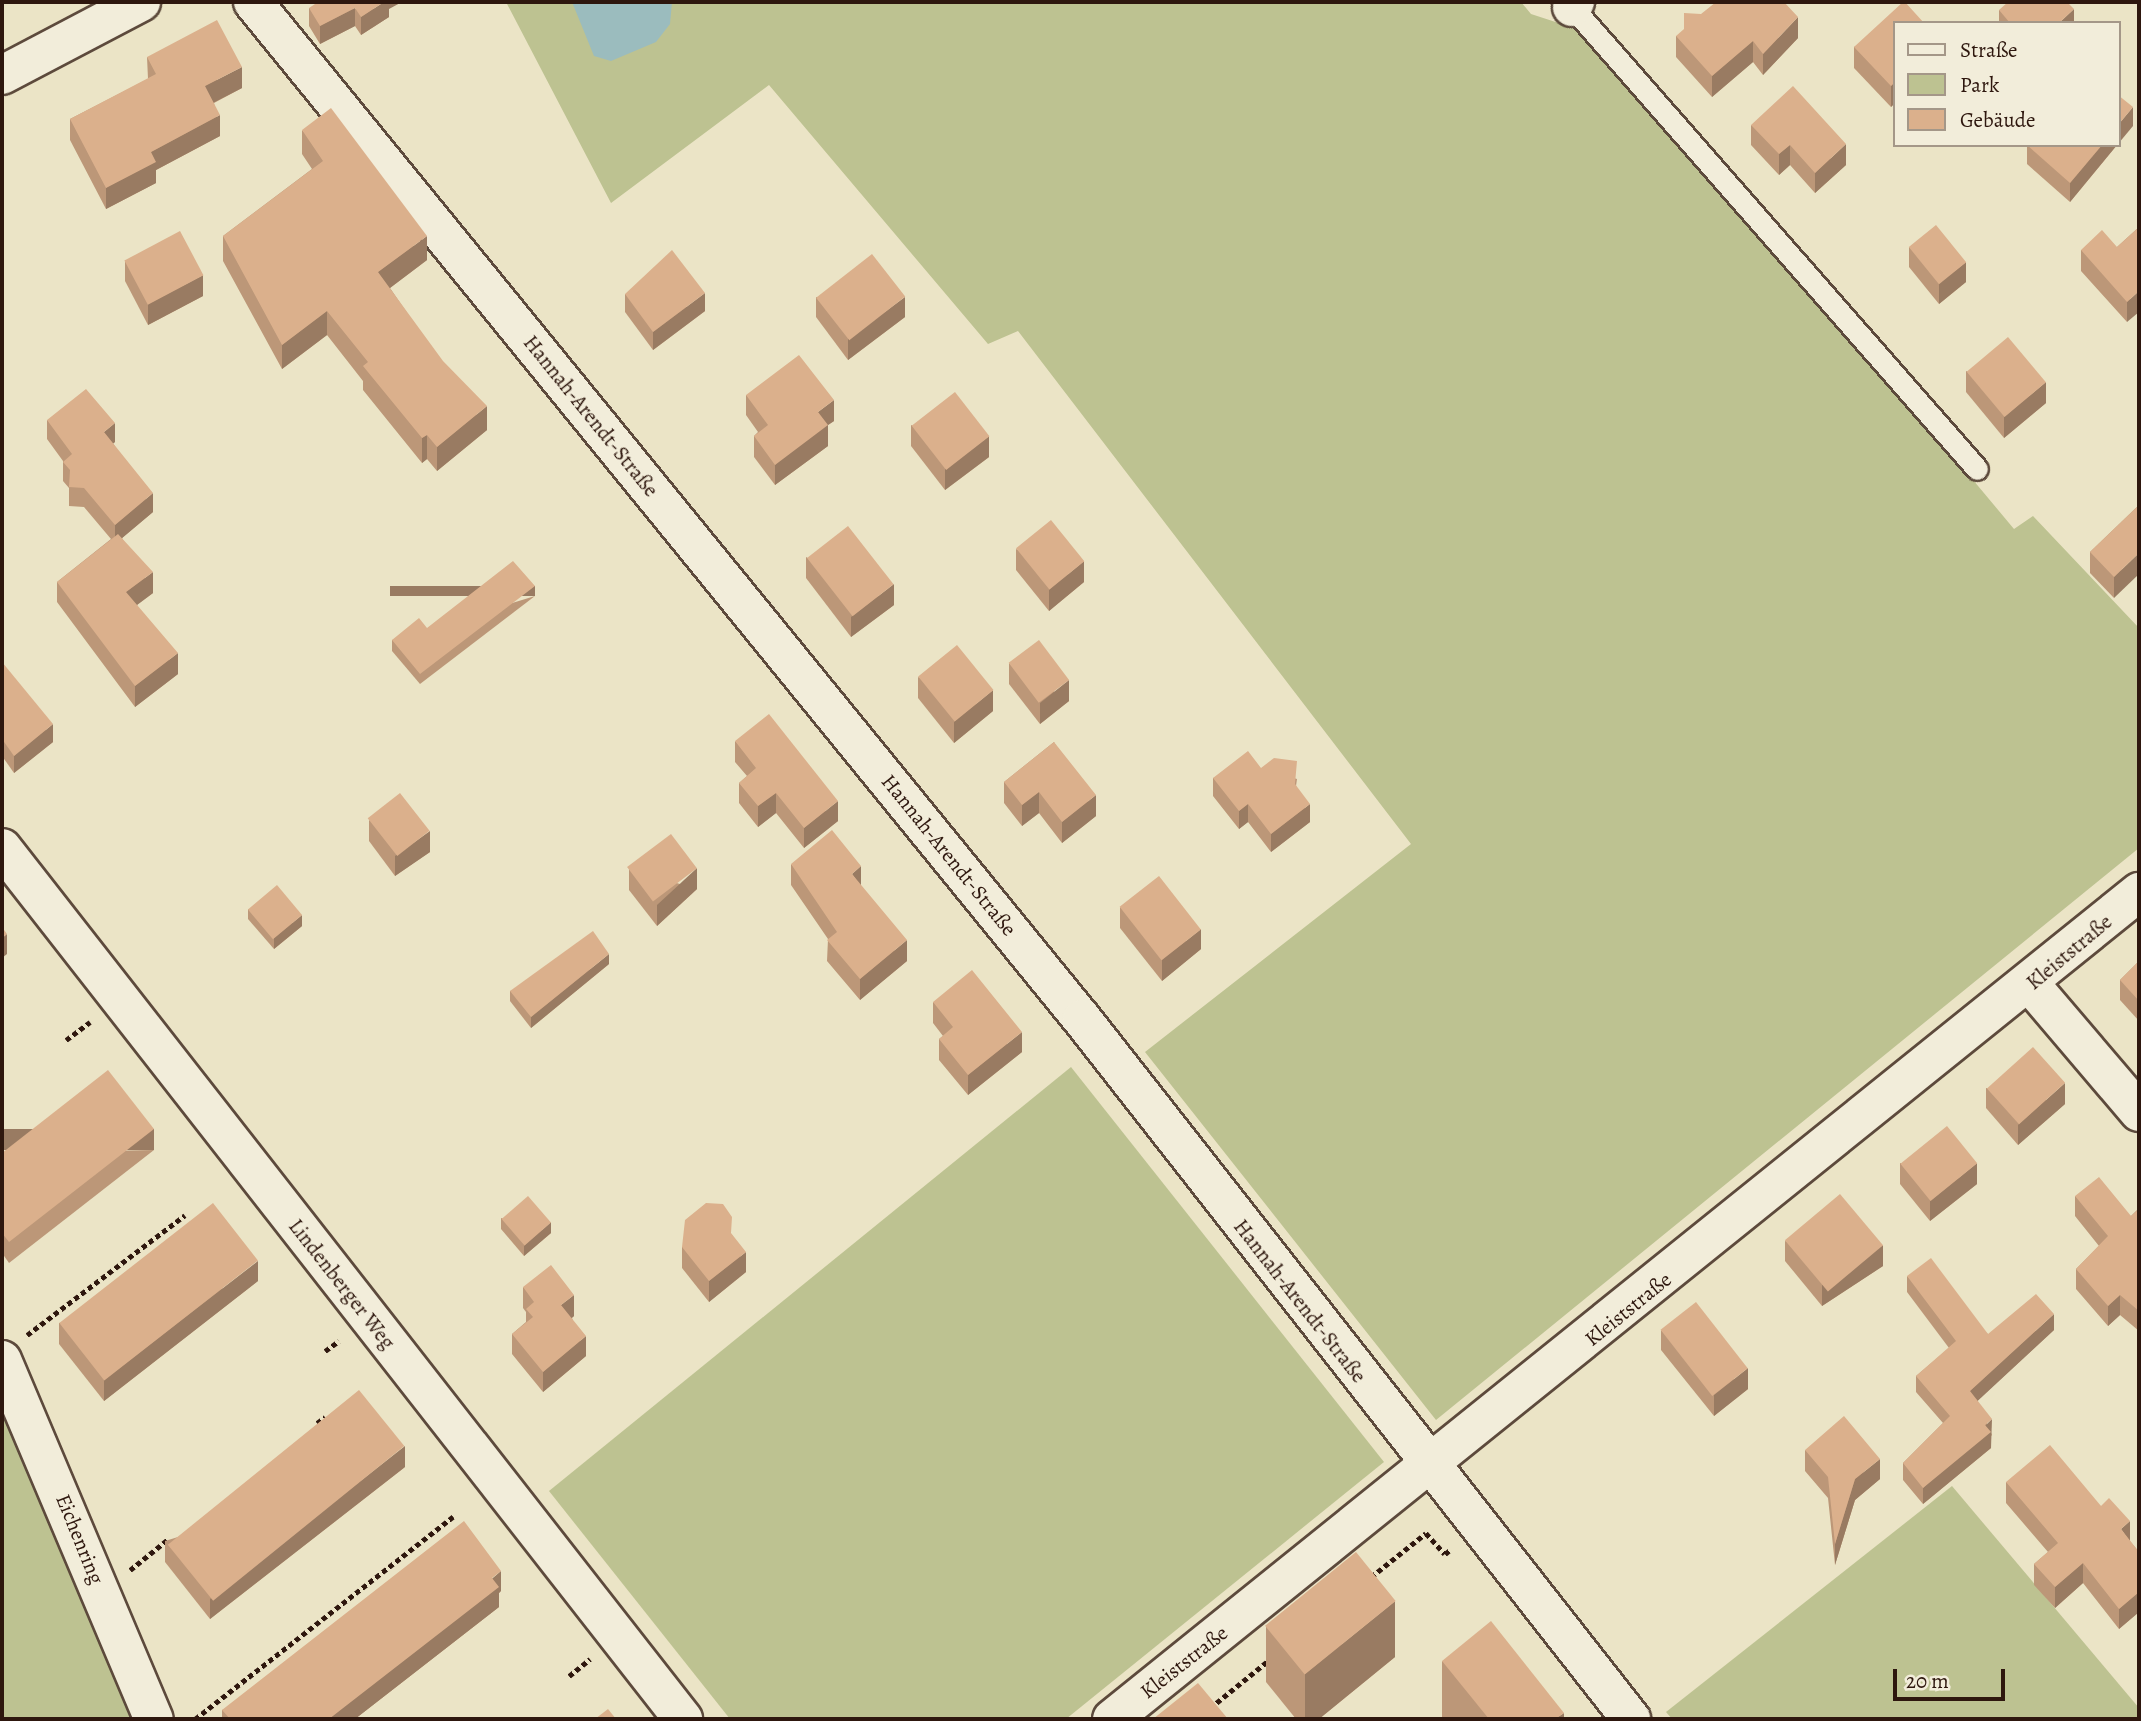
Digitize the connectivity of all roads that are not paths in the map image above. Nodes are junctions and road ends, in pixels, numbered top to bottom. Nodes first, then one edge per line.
1 (141, 2) edge
2 (253, 2) edge
3 (1574, 5) edge
4 (2, 75) edge
5 (1977, 469) dead end
6 (2, 848) edge
7 (2139, 892) edge
8 (2031, 985) junction
9 (2139, 1112) edge
10 (14, 1348) edge
11 (1429, 1468) junction
12 (154, 1719) edge
13 (683, 1719) edge
14 (1112, 1719) edge
15 (1631, 1719) edge

1 - 4 street
2 - 11 street, Hannah-Arendt-Straße
3 - 5 lane
6 - 13 street, Lindenberger Weg
7 - 8 street, Kleiststraße
8 - 9 street
8 - 11 street, Kleiststraße
10 - 12 street, Eichenring
11 - 14 street, Kleiststraße
11 - 15 street, Hannah-Arendt-Straße

